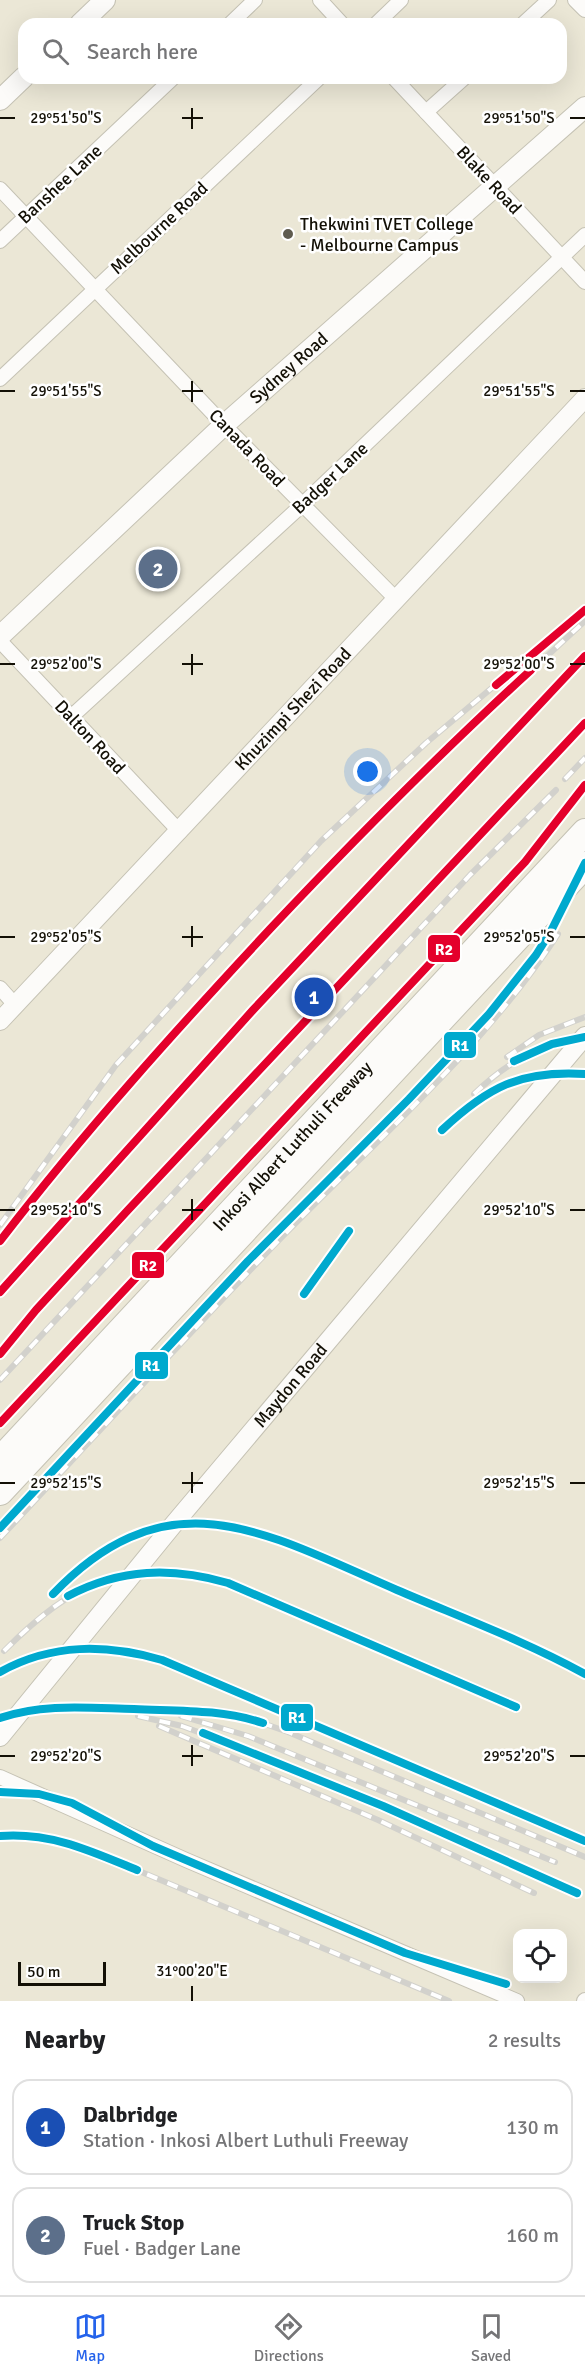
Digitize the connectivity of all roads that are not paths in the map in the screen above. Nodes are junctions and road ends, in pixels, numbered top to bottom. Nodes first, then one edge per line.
1 (105, 0) edge
2 (255, 0) edge
3 (320, 0) edge
4 (401, 0) edge
5 (549, 0) edge
6 (575, 0) edge
7 (585, 10) edge
8 (86, 18) edge
9 (236, 18) edge
10 (336, 18) edge
11 (382, 18) edge
12 (530, 18) edge
13 (18, 83) edge
14 (167, 84) edge
15 (313, 84) edge
16 (400, 84) edge
17 (457, 84) edge
18 (0, 100) edge
19 (585, 107) edge
20 (426, 112) junction
21 (494, 186) junction
22 (0, 189) edge
23 (26, 217) junction
24 (585, 235) edge
25 (0, 241) edge
26 (562, 258) junction
27 (585, 282) edge
28 (95, 289) junction
29 (0, 379) edge
30 (585, 398) edge
31 (224, 425) junction
32 (302, 505) junction
33 (398, 600) junction
34 (0, 636) edge
35 (0, 641) edge
36 (71, 717) junction
37 (180, 832) junction
38 (585, 832) edge
39 (585, 865) edge
40 (0, 988) edge
41 (16, 1006) junction
42 (0, 1021) edge
43 (585, 1036) edge
44 (0, 1460) edge
45 (0, 1492) edge
46 (0, 1737) edge
47 (0, 1777) edge
48 (517, 2001) edge

1 - 8 main road
2 - 9 street
3 - 10 street
4 - 11 street
5 - 12 street
6 - 7 street
13 - 18 main road
14 - 23 street, Banshee Lane
15 - 28 street, Melbourne Road
16 - 20 street, Blake Road
17 - 20 street
19 - 21 main road, Sydney Road
20 - 21 street, Blake Road
21 - 26 street, Blake Road
21 - 31 main road, Sydney Road
22 - 23 street, Canada Road
23 - 25 street, Banshee Lane
23 - 28 street, Canada Road
24 - 26 street, Badger Lane
26 - 27 street, Blake Road
26 - 32 street, Badger Lane
28 - 29 street, Melbourne Road
28 - 31 street, Canada Road
30 - 33 street, Khuzimpi Shezi Road
31 - 32 street, Canada Road
31 - 34 main road, Sydney Road
32 - 33 street, Canada Road
32 - 36 street, Badger Lane
33 - 37 street, Khuzimpi Shezi Road
35 - 36 street, Dalton Road
36 - 37 street, Dalton Road
37 - 41 street, Khuzimpi Shezi Road
38 - 44 highway, Inkosi Albert Luthuli Freeway
39 - 45 highway, Inkosi Albert Luthuli Freeway
40 - 41 street
41 - 42 street, Khuzimpi Shezi Road
43 - 46 street, Maydon Road
47 - 48 street

